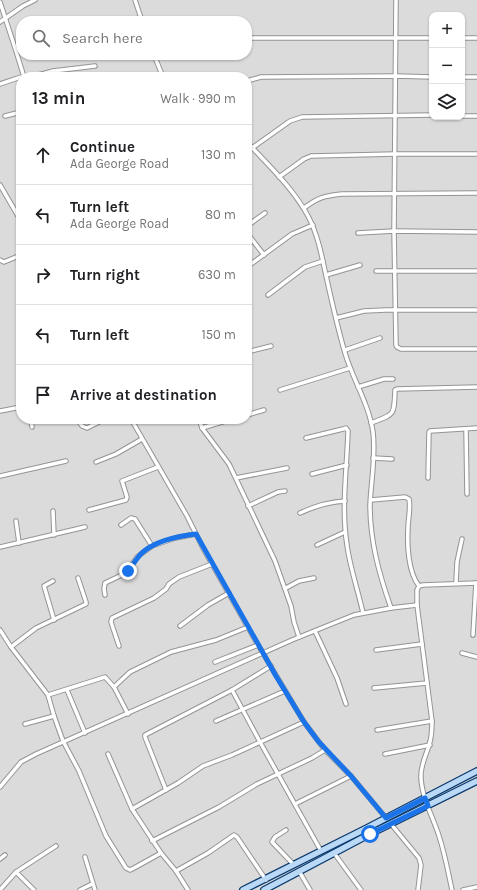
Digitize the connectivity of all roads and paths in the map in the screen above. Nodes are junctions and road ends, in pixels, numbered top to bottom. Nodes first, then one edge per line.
1 (35, 0) edge
2 (135, 0) edge
3 (396, 0) edge
4 (0, 2) edge
5 (140, 16) edge
6 (6, 19) junction
7 (0, 22) edge
8 (252, 38) edge
9 (395, 38) junction
10 (429, 38) edge
11 (465, 38) edge
12 (477, 38) edge
13 (16, 49) edge
14 (19, 60) edge
15 (156, 60) edge
16 (95, 66) dead end
17 (22, 72) edge
18 (49, 72) edge
19 (161, 72) edge
20 (396, 76) junction
21 (429, 77) edge
22 (465, 77) edge
23 (477, 77) edge
24 (16, 79) edge
25 (252, 79) edge
26 (0, 84) edge
27 (16, 113) edge
28 (396, 115) junction
29 (429, 115) edge
30 (5, 116) dead end
31 (465, 116) edge
32 (477, 116) edge
33 (252, 148) joint
34 (395, 154) junction
35 (477, 154) edge
36 (280, 177) junction
37 (0, 185) edge
38 (395, 193) junction
39 (477, 193) edge
40 (304, 208) junction
41 (16, 212) edge
42 (265, 213) dead end
43 (252, 222) edge
44 (313, 225) junction
45 (394, 231) junction
46 (477, 232) edge
47 (358, 234) dead end
48 (252, 239) edge
49 (264, 255) junction
50 (16, 257) edge
51 (0, 260) edge
52 (323, 261) junction
53 (252, 263) edge
54 (360, 265) dead end
55 (376, 271) dead end
56 (395, 271) junction
57 (477, 271) edge
58 (326, 275) junction
59 (268, 295) dead end
60 (395, 310) junction
61 (477, 310) edge
62 (336, 318) junction
63 (380, 338) dead end
64 (271, 346) dead end
65 (477, 348) edge
66 (345, 350) junction
67 (252, 351) edge
68 (350, 368) junction
69 (393, 379) dead end
70 (358, 387) junction
71 (477, 387) edge
72 (280, 390) dead end
73 (16, 408) edge
74 (264, 410) dead end
75 (0, 411) edge
76 (252, 414) edge
77 (371, 423) junction
78 (32, 424) edge
79 (81, 424) edge
80 (95, 424) edge
81 (134, 424) edge
82 (200, 424) edge
83 (215, 424) edge
84 (32, 427) dead end
85 (202, 428) junction
86 (466, 428) junction
87 (477, 428) edge
88 (306, 438) dead end
89 (142, 439) junction
90 (373, 458) junction
91 (392, 459) dead end
92 (66, 461) dead end
93 (96, 462) dead end
94 (347, 465) junction
95 (158, 467) junction
96 (287, 468) dead end
97 (312, 474) dead end
98 (0, 476) edge
99 (236, 478) junction
100 (428, 478) dead end
101 (285, 491) dead end
102 (467, 494) dead end
103 (371, 500) junction
104 (345, 501) junction
105 (248, 506) junction
106 (89, 510) dead end
107 (53, 511) dead end
108 (300, 513) dead end
109 (16, 521) dead end
110 (121, 525) dead end
111 (85, 527) dead end
112 (345, 532) junction
113 (196, 534) junction
114 (54, 535) junction
115 (462, 539) dead end
116 (19, 543) junction
117 (317, 545) dead end
118 (152, 546) junction
119 (0, 547) edge
120 (212, 564) junction
121 (78, 578) dead end
122 (314, 578) dead end
123 (54, 581) dead end
124 (456, 583) junction
125 (477, 583) edge
126 (419, 586) junction
127 (286, 588) junction
128 (229, 593) junction
129 (106, 594) dead end
130 (417, 605) junction
131 (391, 608) junction
132 (363, 613) junction
133 (54, 620) junction
134 (180, 626) dead end
135 (248, 627) junction
136 (0, 630) edge
137 (315, 631) junction
138 (473, 635) dead end
139 (299, 637) junction
140 (422, 644) junction
141 (258, 645) junction
142 (119, 646) dead end
143 (11, 647) junction
144 (376, 650) dead end
145 (263, 653) junction
146 (462, 653) dead end
147 (477, 657) edge
148 (215, 662) dead end
149 (271, 666) junction
150 (426, 683) junction
151 (114, 686) junction
152 (374, 688) dead end
153 (68, 690) junction
154 (232, 690) junction
155 (285, 691) junction
156 (48, 695) junction
157 (346, 704) dead end
158 (243, 711) junction
159 (128, 714) junction
160 (54, 716) junction
161 (216, 721) dead end
162 (432, 721) junction
163 (304, 722) junction
164 (25, 724) dead end
165 (377, 730) dead end
166 (84, 733) junction
167 (63, 741) junction
168 (260, 742) junction
169 (430, 745) junction
170 (325, 750) junction
171 (108, 754) dead end
172 (385, 754) dead end
173 (477, 771) edge
174 (277, 774) junction
175 (351, 776) junction
176 (477, 781) edge
177 (0, 787) edge
178 (166, 790) junction
179 (425, 798) junction
180 (295, 804) junction
181 (428, 806) junction
182 (132, 810) junction
183 (386, 818) junction
184 (391, 824) junction
185 (286, 830) dead end
186 (152, 841) junction
187 (56, 846) dead end
188 (321, 852) junction
189 (161, 853) junction
190 (334, 853) junction
191 (4, 855) dead end
192 (85, 857) dead end
193 (0, 859) edge
194 (294, 866) junction
195 (176, 871) junction
196 (299, 871) junction
197 (16, 872) junction
198 (266, 880) junction
199 (92, 884) junction
200 (477, 887) edge
201 (1, 890) edge
202 (34, 890) edge
203 (80, 890) edge
204 (95, 890) edge
205 (188, 890) edge
206 (243, 890) edge
207 (264, 890) edge
208 (310, 890) edge
209 (361, 890) edge
210 (418, 890) edge
211 (452, 890) edge
212 (463, 890) edge

1 - 6 street
2 - 5 street
3 - 9 street
4 - 6 street
6 - 7 street
6 - 13 street
8 - 9 street
9 - 10 street
9 - 20 street
11 - 12 street
14 - 17 street
15 - 19 street
16 - 18 street
20 - 21 street
20 - 25 street
20 - 28 street
22 - 23 street
24 - 26 street
27 - 30 street
28 - 29 street
28 - 33 street
28 - 34 street
31 - 32 street
33 - 36 street
34 - 35 street
34 - 36 street
34 - 38 street
36 - 40 street
37 - 41 street
38 - 39 street
38 - 40 street
38 - 45 street
40 - 44 street
42 - 43 street
44 - 49 street
44 - 52 street
45 - 46 street
45 - 47 street
45 - 56 street
48 - 49 street
49 - 53 street
50 - 51 street
52 - 58 street
52 - 59 street
54 - 58 street
55 - 56 street
56 - 57 street
56 - 60 street
58 - 62 street
60 - 61 street
60 - 62 street
60 - 65 street
62 - 66 street
63 - 66 street
64 - 67 street
66 - 68 street
68 - 70 street
68 - 72 street
69 - 70 street
70 - 77 street
71 - 77 street
73 - 75 street
74 - 76 street
77 - 90 street
78 - 84 street
79 - 80 street
81 - 89 street
82 - 85 street
83 - 85 street
85 - 99 street
86 - 87 street
86 - 100 street
86 - 102 street
88 - 94 street
89 - 93 street
89 - 95 street
90 - 91 street
90 - 103 street
92 - 98 street
94 - 97 street
94 - 104 street
95 - 106 street
95 - 113 street
96 - 99 street
99 - 105 street
101 - 105 street
103 - 126 street
103 - 131 street
104 - 108 street
104 - 112 street
105 - 127 street
107 - 114 street
109 - 116 street
110 - 118 street
111 - 114 street
112 - 117 street
112 - 132 street
113 - 118 street
113 - 120 street
114 - 116 street
115 - 124 street
116 - 119 street
118 - 129 street
120 - 128 street
120 - 142 street
121 - 133 street
122 - 127 street
123 - 133 street
124 - 125 street
124 - 126 street
125 - 138 street
126 - 130 street
127 - 139 street
128 - 134 street
128 - 135 street
130 - 131 street
130 - 140 street
131 - 132 street
132 - 137 street
133 - 143 street
135 - 141 street
135 - 151 street
136 - 143 street
137 - 139 street
137 - 157 street
139 - 145 street
140 - 144 street
140 - 150 street
141 - 145 street
141 - 148 street
143 - 156 street
145 - 149 street
145 - 159 street
146 - 147 street
149 - 154 street
149 - 155 street
150 - 152 street
150 - 162 street
151 - 153 street
151 - 159 street
153 - 156 street
153 - 166 street
154 - 158 street
154 - 178 street
155 - 158 street
155 - 163 street
156 - 160 street
158 - 161 street
158 - 168 street
159 - 166 street
160 - 164 street
160 - 167 street
162 - 165 street
162 - 169 street
163 - 168 street
163 - 170 street
166 - 167 street
167 - 177 street
167 - 189 street
168 - 174 street
168 - 178 street
169 - 172 street
169 - 179 street
170 - 174 street
170 - 175 street
171 - 182 street
173 - 179 main road
174 - 180 street
174 - 186 street
175 - 180 street
175 - 183 street
176 - 181 main road
178 - 182 street
179 - 181 street
179 - 183 main road
180 - 188 street
181 - 184 main road
181 - 211 street
182 - 186 street
183 - 188 main road
184 - 190 main road
184 - 210 street
185 - 194 street
186 - 189 street
187 - 197 street
188 - 194 main road
189 - 195 street
190 - 196 main road
190 - 209 street
191 - 193 street
192 - 199 street
194 - 198 main road
195 - 198 street
195 - 205 street
196 - 207 main road
196 - 208 street
197 - 201 street
197 - 202 street
198 - 206 main road
199 - 203 street
199 - 204 street
200 - 212 street

